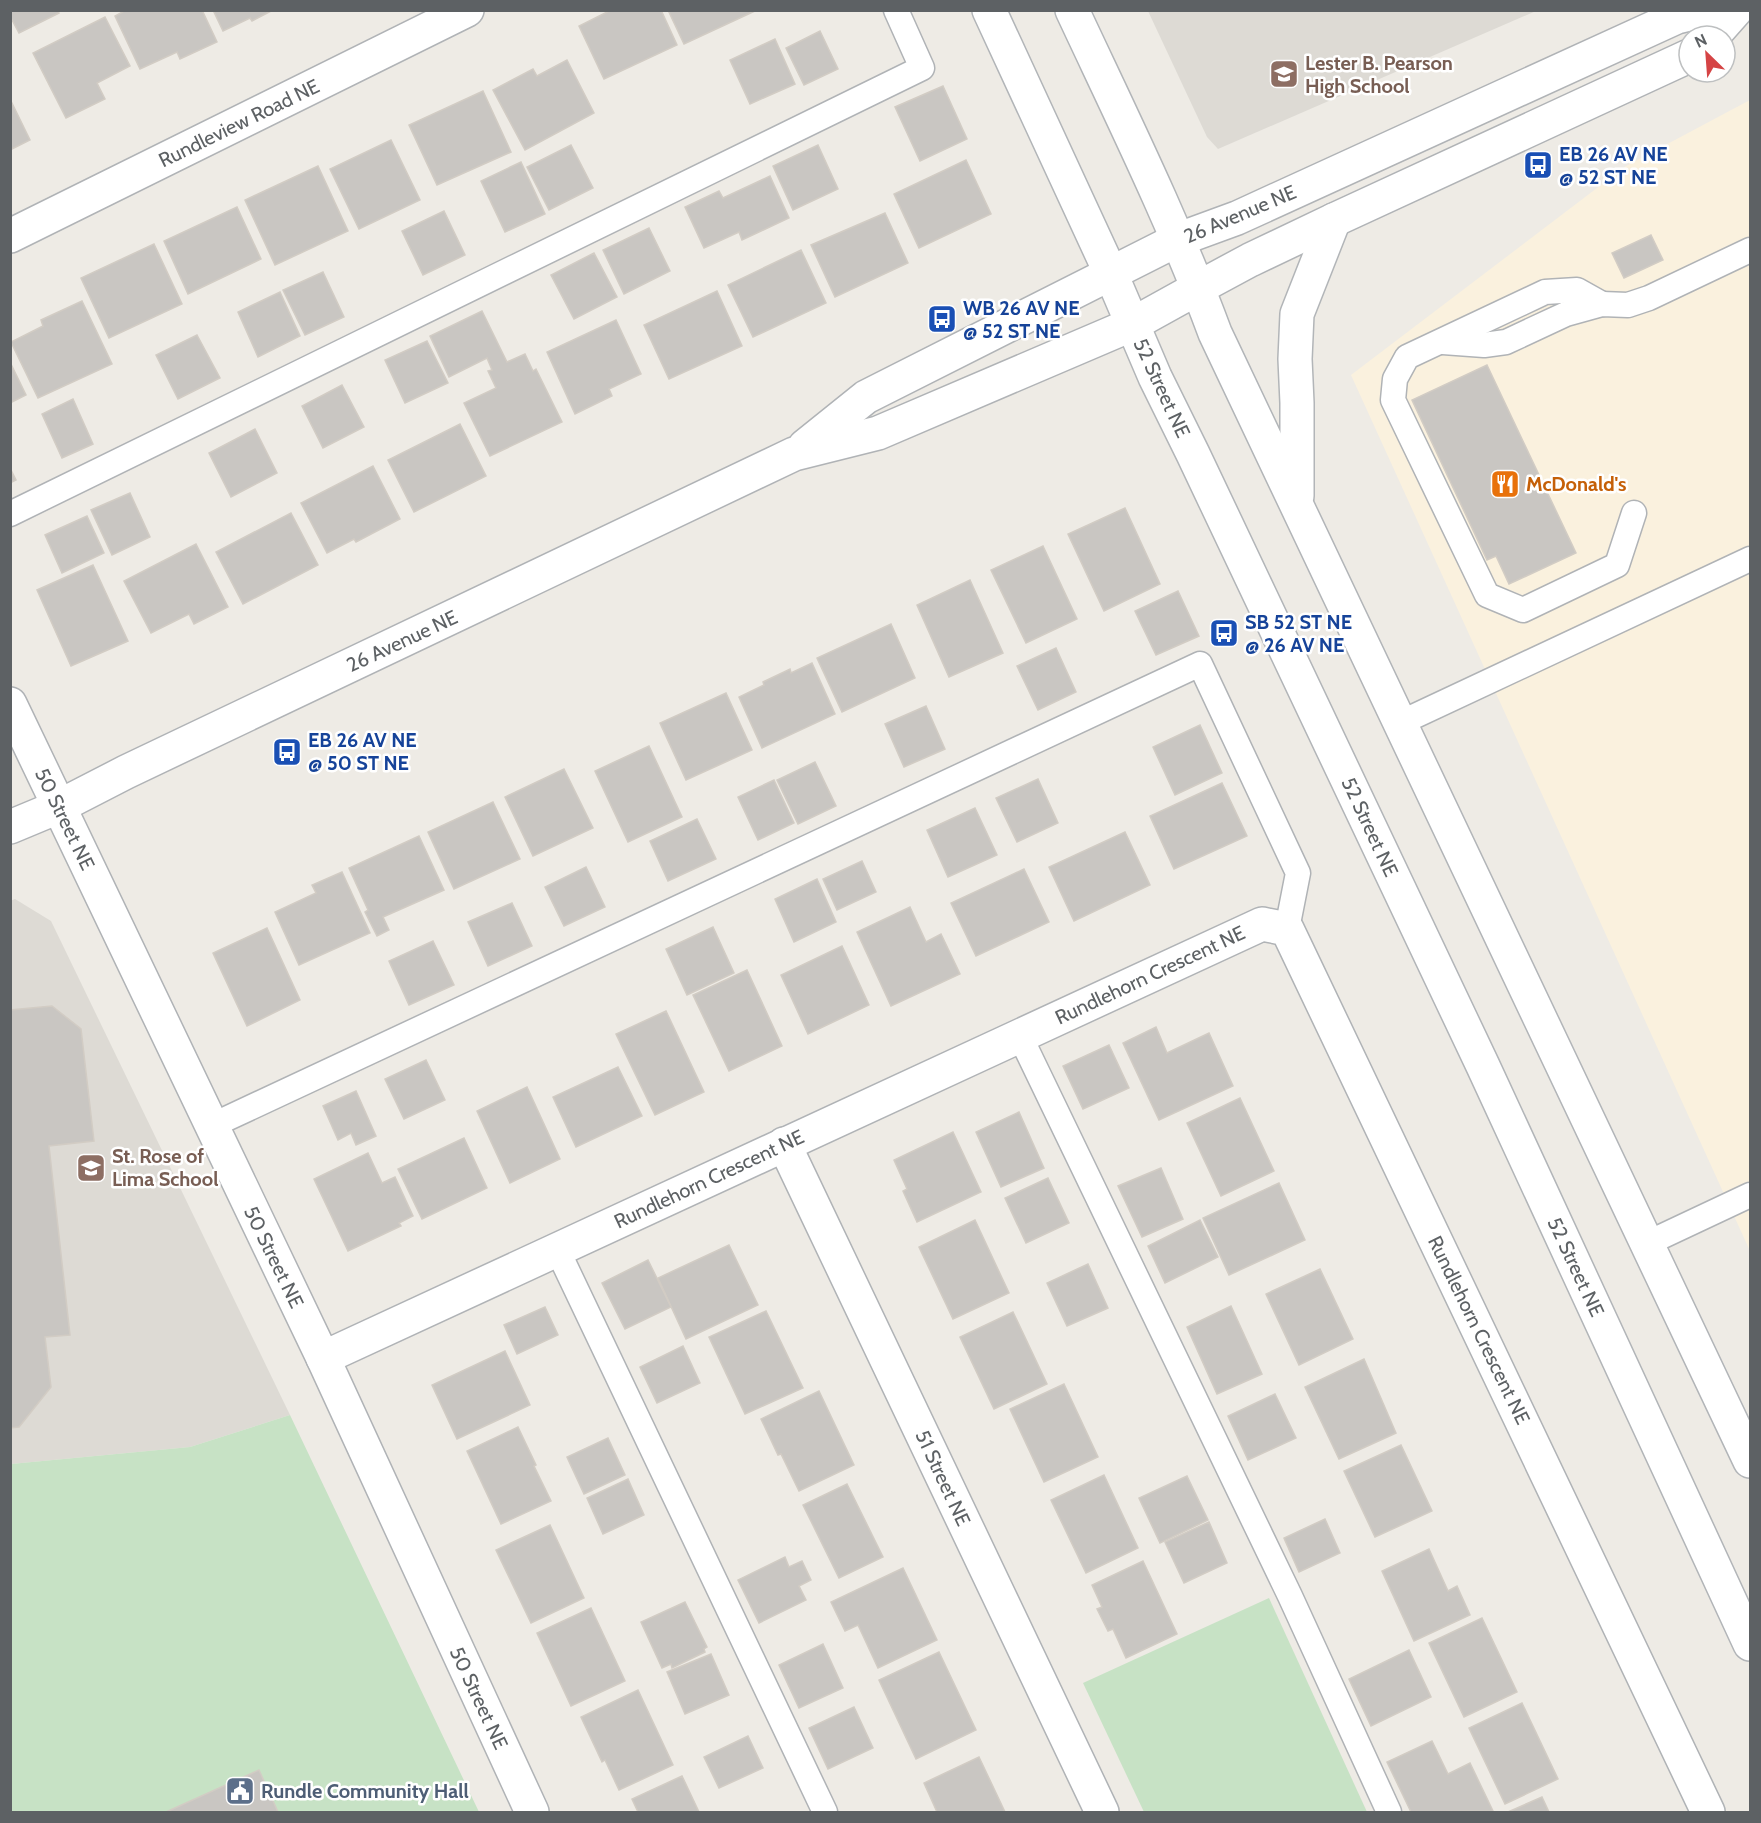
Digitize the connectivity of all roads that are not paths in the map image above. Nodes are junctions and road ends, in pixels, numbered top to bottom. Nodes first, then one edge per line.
1 (467, 10) edge
2 (896, 10) edge
3 (989, 10) edge
4 (1072, 10) edge
5 (1706, 10) edge
6 (1736, 10) edge
7 (1746, 10) edge
8 (1750, 19) edge
9 (1724, 24) edge
10 (1677, 62) edge
11 (1334, 220) junction
12 (10, 236) edge
13 (1177, 240) junction
14 (1750, 250) edge
15 (1111, 274) junction
16 (1198, 288) junction
17 (1133, 324) junction
18 (794, 454) junction
19 (1297, 507) junction
20 (1634, 513) dead end
21 (10, 514) edge
22 (1750, 559) edge
23 (10, 704) edge
24 (1400, 723) junction
25 (58, 807) junction
26 (10, 827) edge
27 (1287, 929) junction
28 (1020, 1036) junction
29 (211, 1126) junction
30 (784, 1144) junction
31 (1750, 1195) edge
32 (1648, 1243) junction
33 (557, 1250) junction
34 (323, 1358) junction
35 (1750, 1461) edge
36 (1750, 1644) edge
37 (532, 1812) edge
38 (825, 1812) edge
39 (1102, 1812) edge
40 (1389, 1812) edge
41 (1708, 1812) edge

1 - 12 street, Rundleview Road NE
2 - 21 lane
3 - 15 street, 52 Street NE
4 - 13 street
5 - 13 street, 26 Avenue NE
6 - 9 street
7 - 8 lane
10 - 11 street, 26 Avenue NE
11 - 16 street, 26 Avenue NE
11 - 19 street
13 - 15 street, 26 Avenue NE
13 - 16 street
14 - 20 lane
15 - 17 street, 52 Street NE
15 - 18 street, 26 Avenue NE
16 - 17 street, 26 Avenue NE
16 - 19 street
17 - 18 street, 26 Avenue NE
17 - 36 street, 52 Street NE
18 - 25 street, 26 Avenue NE
19 - 24 street
22 - 24 lane
23 - 25 street, 50 Street NE
24 - 32 street
25 - 26 street, 26 Avenue NE
25 - 29 street, 50 Street NE
27 - 28 street, Rundlehorn Crescent NE
27 - 29 lane
27 - 41 street, Rundlehorn Crescent NE
28 - 30 street, Rundlehorn Crescent NE
28 - 40 lane
29 - 34 street, 50 Street NE
30 - 33 street, Rundlehorn Crescent NE
30 - 39 street, 51 Street NE
31 - 32 lane
32 - 35 street
33 - 34 street, Rundlehorn Crescent NE
33 - 38 lane
34 - 37 street, 50 Street NE

